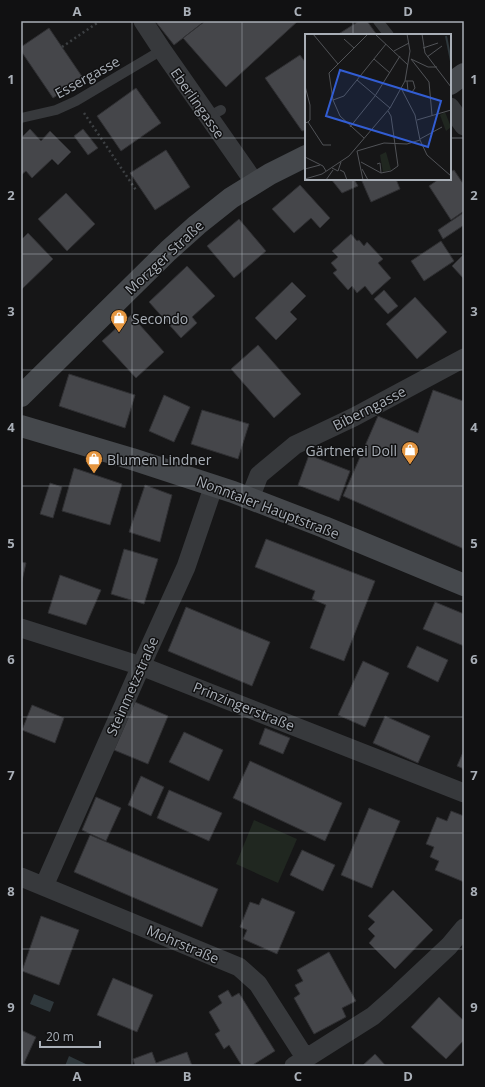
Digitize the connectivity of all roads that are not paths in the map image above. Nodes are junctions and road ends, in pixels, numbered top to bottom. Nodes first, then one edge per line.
1 (143, 21) edge
2 (378, 21) edge
3 (388, 34) edge
4 (162, 50) junction
5 (464, 74) edge
6 (451, 83) edge
7 (451, 108) edge
8 (21, 118) edge
9 (464, 126) edge
10 (305, 157) edge
11 (255, 183) junction
12 (464, 358) edge
13 (21, 396) edge
14 (21, 426) edge
15 (214, 485) junction
16 (250, 498) junction
17 (464, 585) edge
18 (21, 628) edge
19 (141, 666) junction
20 (464, 793) edge
21 (21, 877) edge
22 (44, 886) junction
23 (464, 928) edge
24 (300, 1062) edge

1 - 4 street, Eberlingasse
2 - 3 lane
4 - 8 lane, Essergasse
4 - 11 street, Eberlingasse
5 - 6 main road
7 - 9 street
10 - 11 main road, Morzger Straße
11 - 13 main road, Morzger Straße
12 - 16 street, Biberngasse
14 - 15 main road, Nonntaler Hauptstraße
15 - 16 main road, Nonntaler Hauptstraße
15 - 19 street, Steinmetzstraße
16 - 17 main road, Nonntaler Hauptstraße
18 - 19 street, Prinzingerstraße
19 - 20 street, Prinzingerstraße
19 - 22 street, Steinmetzstraße
21 - 22 street, Mohrstraße
22 - 24 street, Mohrstraße
23 - 24 street

